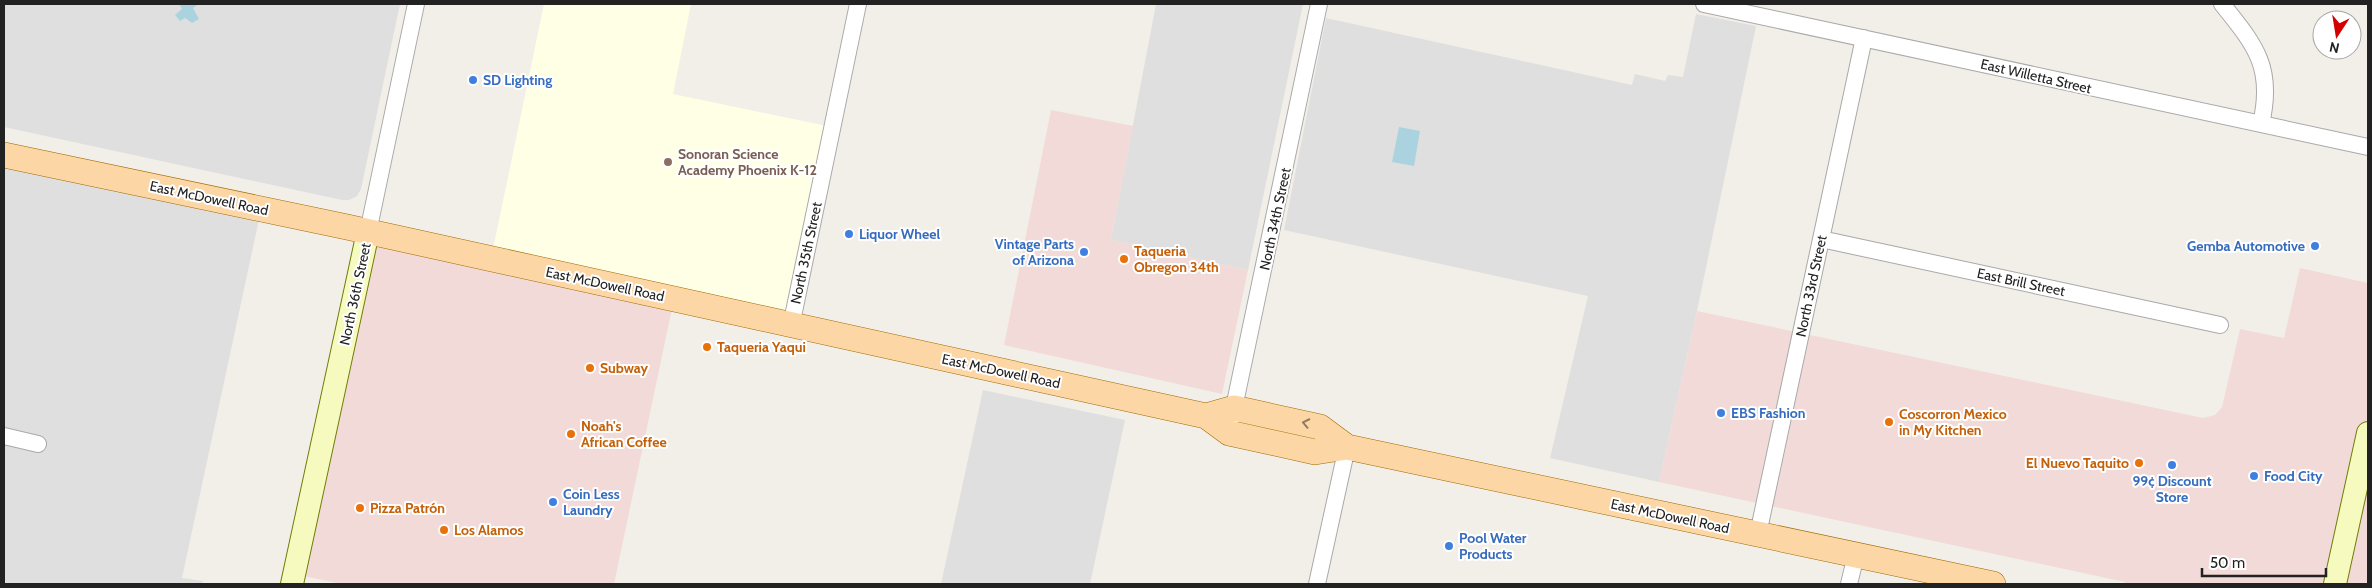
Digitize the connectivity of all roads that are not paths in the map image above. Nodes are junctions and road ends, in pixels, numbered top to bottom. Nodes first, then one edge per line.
1 (416, 4) edge
2 (858, 4) edge
3 (1319, 4) edge
4 (1704, 4) edge
5 (2222, 4) edge
6 (1767, 10) edge
7 (1864, 38) junction
8 (2261, 124) junction
9 (2368, 147) edge
10 (4, 155) edge
11 (368, 232) junction
12 (1821, 239) junction
13 (2220, 325) dead end
14 (791, 326) junction
15 (1234, 408) junction
16 (1206, 416) junction
17 (1229, 433) junction
18 (2368, 433) edge
19 (4, 436) edge
20 (38, 444) dead end
21 (1348, 447) junction
22 (1758, 534) junction
23 (1856, 555) junction
24 (292, 584) edge
25 (1317, 584) edge
26 (1849, 584) edge
27 (1994, 584) edge
28 (2335, 584) edge

1 - 11 street, North 36th Street
2 - 14 street, North 35th Street
3 - 15 street, North 34th Street
4 - 6 street, East Willetta Street
5 - 8 street
6 - 7 street, East Willetta Street
7 - 8 street, East Willetta Street
7 - 12 street, North 33rd Street
8 - 9 street, East Willetta Street
10 - 11 main road, East McDowell Road
11 - 14 main road, East McDowell Road
11 - 24 main road, North 36th Street
12 - 13 street, East Brill Street
12 - 22 street, North 33rd Street
14 - 16 main road, East McDowell Road
15 - 16 main road, East McDowell Road
15 - 17 street, North 34th Street
21 -> 15 main road, East McDowell Road
16 - 17 main road, East McDowell Road
17 - 21 main road, East McDowell Road
18 - 28 main road
19 - 20 street
21 - 22 main road, East McDowell Road
21 - 25 street
22 - 23 main road, East McDowell Road
23 - 26 street
23 - 27 main road, East McDowell Road

